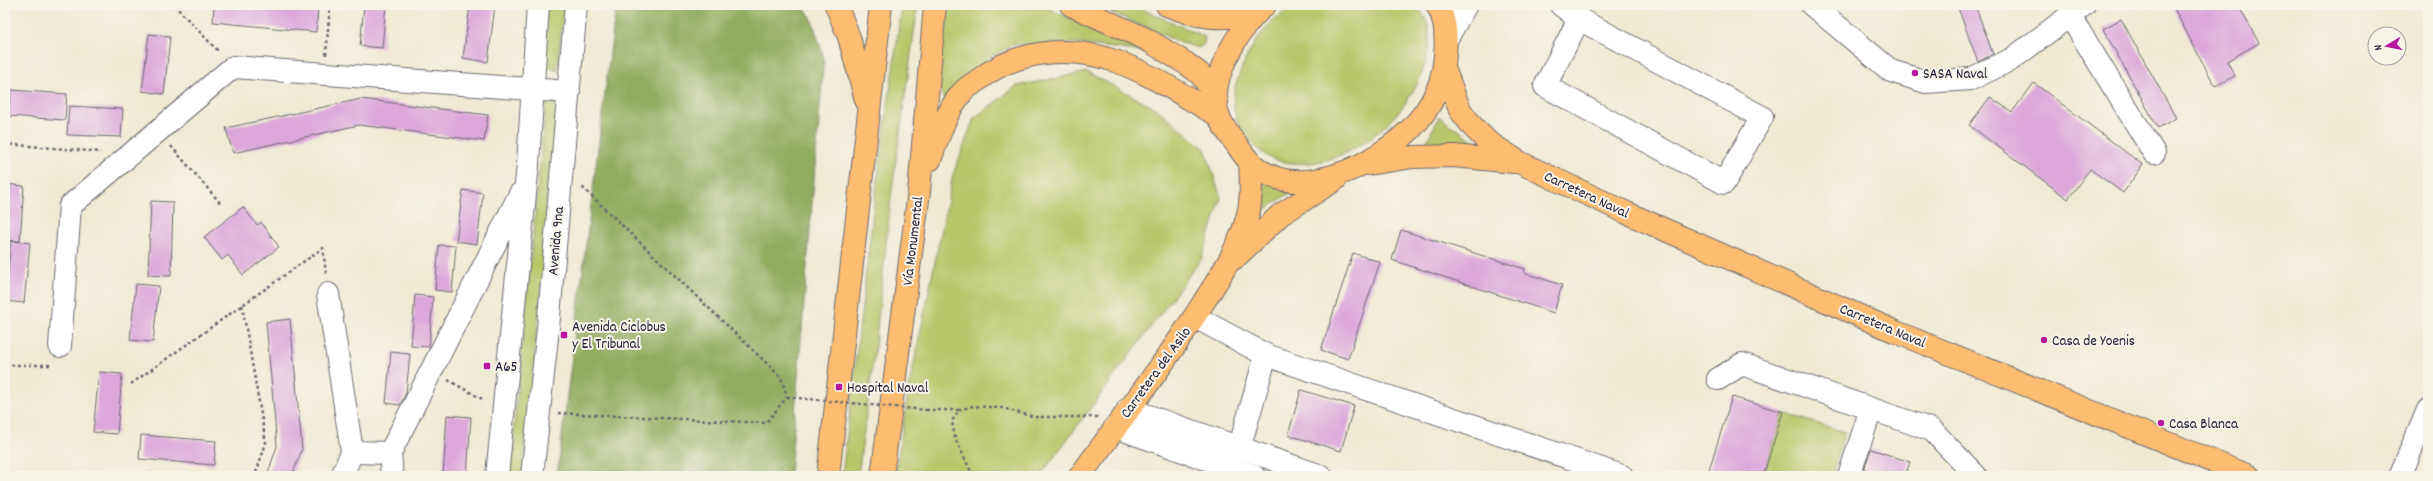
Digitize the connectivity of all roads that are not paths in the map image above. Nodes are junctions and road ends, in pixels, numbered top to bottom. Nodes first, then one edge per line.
1 (538, 5) edge
2 (576, 5) edge
3 (836, 5) edge
4 (881, 5) edge
5 (935, 5) edge
6 (1071, 5) edge
7 (1167, 5) edge
8 (1437, 5) edge
9 (1466, 5) edge
10 (1560, 5) edge
11 (1812, 5) edge
12 (1259, 10) edge
13 (2077, 11) edge
14 (1579, 19) junction
15 (1446, 40) junction
16 (1444, 68) junction
17 (532, 88) junction
18 (569, 92) junction
19 (1218, 109) junction
20 (869, 110) junction
21 (2154, 153) dead end
22 (1250, 162) junction
23 (1522, 163) junction
24 (1354, 168) junction
25 (526, 182) junction
26 (919, 192) junction
27 (1227, 266) junction
28 (328, 294) road end
29 (1195, 317) junction
30 (60, 346) road end
31 (1266, 355) junction
32 (1718, 379) dead end
33 (1871, 409) junction
34 (2428, 410) edge
35 (1122, 417) junction
36 (1239, 449) junction
37 (352, 452) junction
38 (390, 453) junction
39 (342, 476) edge
40 (392, 476) edge
41 (497, 476) edge
42 (532, 476) edge
43 (828, 476) edge
44 (882, 476) edge
45 (1080, 476) edge
46 (1254, 476) edge
47 (1321, 476) edge
48 (1622, 476) edge
49 (1849, 476) edge
50 (1976, 476) edge
51 (2249, 476) edge
52 (2400, 476) edge

1 - 17 street
2 - 18 street, Avenida 9na
3 - 20 main road
4 - 20 main road
5 - 26 main road, Vía Monumental
6 - 19 main road
7 - 12 main road
8 - 15 main road
9 - 15 street
10 - 14 street
11 - 13 street
12 - 19 main road
13 - 21 street
14 - 14 street
15 - 16 main road
16 - 23 main road, Carretera Naval
16 - 24 main road
17 - 18 street
17 - 25 street
17 - 30 street
18 - 42 street, Avenida 9na
19 - 22 main road
19 - 26 main road
20 - 43 main road
22 - 24 main road
22 - 27 main road, Carretera del Asilo
23 - 24 main road, Carretera Naval
23 - 51 main road, Carretera Naval
24 - 27 main road, Carretera del Asilo
25 - 38 street
25 - 41 street
26 - 44 main road, Vía Monumental
27 - 29 main road, Carretera del Asilo
28 - 37 street
29 - 31 street
29 - 35 main road, Carretera del Asilo
31 - 36 street
31 - 48 street
32 - 33 street
33 - 49 street
33 - 50 street
34 - 52 street
35 - 36 street
35 - 45 main road, Carretera del Asilo
35 - 46 street
36 - 47 street
37 - 38 street
37 - 39 street
38 - 40 street

